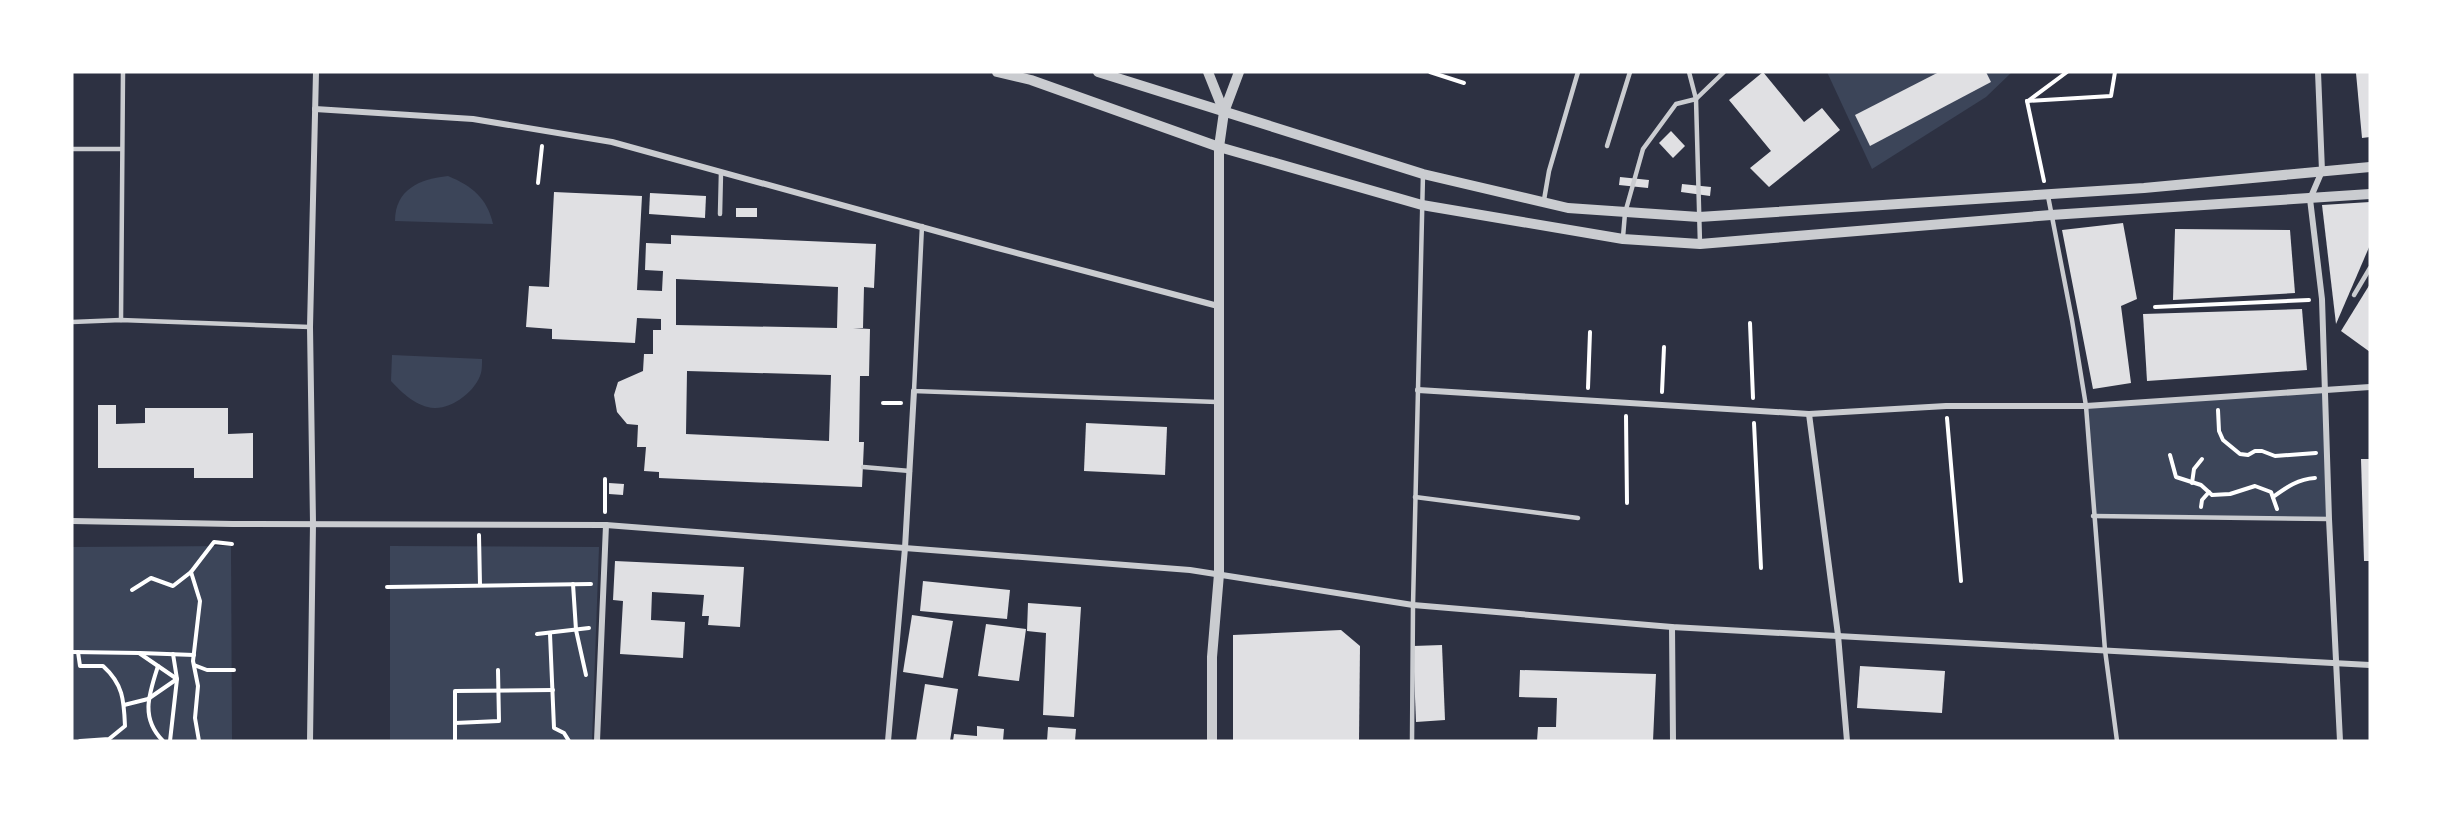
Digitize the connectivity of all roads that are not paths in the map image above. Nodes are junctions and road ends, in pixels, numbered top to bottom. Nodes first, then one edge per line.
1 (123, 72) edge
2 (316, 72) edge
3 (997, 72) edge
4 (1098, 72) edge
5 (1208, 72) edge
6 (1239, 72) edge
7 (1578, 72) edge
8 (1630, 72) edge
9 (1689, 72) edge
10 (1724, 72) edge
11 (2318, 72) edge
12 (1031, 76) edge
13 (1696, 99) junction
14 (315, 109) junction
15 (1224, 112) junction
16 (1607, 146) dead end
17 (1219, 147) junction
18 (72, 149) edge
19 (121, 149) junction
20 (2370, 167) edge
21 (2322, 171) junction
22 (721, 172) junction
23 (1423, 174) junction
24 (2047, 193) junction
25 (2370, 194) edge
26 (2310, 199) junction
27 (1544, 203) junction
28 (1422, 205) junction
29 (1625, 213) junction
30 (720, 214) dead end
31 (2051, 215) junction
32 (1699, 217) junction
33 (922, 226) junction
34 (1623, 239) junction
35 (1700, 244) junction
36 (2370, 268) edge
37 (2354, 295) dead end
38 (1218, 306) junction
39 (72, 321) edge
40 (121, 321) junction
41 (310, 327) junction
42 (2370, 387) edge
43 (1418, 390) junction
44 (2324, 391) junction
45 (914, 392) junction
46 (1217, 402) junction
47 (2086, 406) junction
48 (1809, 414) junction
49 (863, 467) dead end
50 (910, 471) junction
51 (1415, 497) junction
52 (2093, 516) junction
53 (1578, 518) dead end
54 (2329, 519) junction
55 (72, 521) edge
56 (313, 523) junction
57 (606, 525) junction
58 (905, 548) junction
59 (1219, 574) junction
60 (1413, 605) junction
61 (1672, 627) junction
62 (1838, 635) junction
63 (2105, 650) junction
64 (2335, 664) junction
65 (2370, 665) edge
66 (310, 741) edge
67 (597, 741) edge
68 (888, 741) edge
69 (1212, 741) edge
70 (1412, 741) edge
71 (1673, 741) edge
72 (1847, 741) edge
73 (2117, 741) edge
74 (2340, 741) edge

1 - 19 lane
2 - 14 street
3 - 12 street
4 - 15 street
5 - 15 street
6 - 15 street
7 - 27 lane
8 - 16 lane
9 - 13 lane
10 - 13 lane
11 - 21 street
12 - 17 street
13 - 29 lane
13 - 32 lane
14 - 22 street
14 - 41 street
15 - 17 street
15 - 23 street
17 - 28 street
17 - 38 street
18 - 19 lane
19 - 40 lane
20 - 21 street
21 - 24 street
21 - 26 street
22 - 30 lane
22 - 33 street
23 - 27 street
23 - 28 lane
24 - 31 lane
24 - 32 street
25 - 26 street
26 - 31 street
26 - 44 street
27 - 29 street
28 - 34 street
28 - 43 lane
29 - 32 street
29 - 34 lane
31 - 35 street
31 - 47 lane
32 - 35 lane
33 - 38 street
33 - 45 lane
34 - 35 street
36 - 37 lane
38 - 46 street
39 - 40 lane
40 - 41 lane
41 - 56 street
42 - 44 street
43 - 48 street
43 - 51 lane
44 - 47 street
44 - 54 street
45 - 46 lane
45 - 50 street
46 - 59 street
47 - 48 street
47 - 52 lane
48 - 62 street
49 - 50 lane
50 - 58 street
51 - 53 lane
51 - 60 lane
52 - 54 lane
52 - 63 lane
54 - 64 street
55 - 56 street
56 - 57 street
56 - 66 street
57 - 58 street
57 - 67 street
58 - 59 street
58 - 68 street
59 - 60 street
59 - 69 street
60 - 61 street
60 - 70 lane
61 - 62 street
61 - 71 street
62 - 63 street
62 - 72 street
63 - 64 street
63 - 73 lane
64 - 65 street
64 - 74 street

